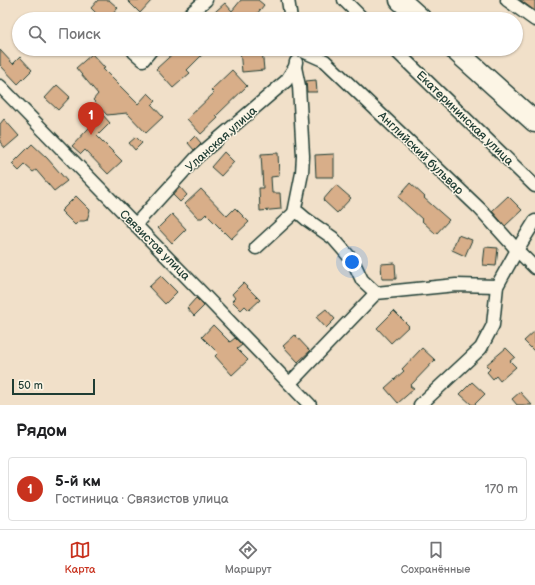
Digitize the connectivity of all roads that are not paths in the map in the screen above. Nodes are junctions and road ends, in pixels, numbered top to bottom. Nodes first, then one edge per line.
1 (206, 0) edge
2 (288, 0) edge
3 (344, 0) edge
4 (400, 0) edge
5 (507, 0) edge
6 (192, 12) edge
7 (290, 12) edge
8 (357, 12) edge
9 (413, 12) edge
10 (535, 20) edge
11 (138, 56) edge
12 (146, 56) edge
13 (296, 56) edge
14 (313, 56) edge
15 (401, 56) edge
16 (462, 56) edge
17 (295, 67) junction
18 (0, 86) edge
19 (535, 122) edge
20 (535, 186) edge
21 (294, 213) junction
22 (535, 221) edge
23 (135, 225) junction
24 (256, 248) dead end
25 (517, 250) junction
26 (535, 268) edge
27 (497, 286) junction
28 (376, 293) junction
29 (290, 383) junction
30 (310, 405) edge
31 (420, 405) edge

1 - 6 street
2 - 7 street
3 - 8 street
4 - 9 main road
5 - 10 street
11 - 12 street
13 - 17 street
14 - 25 street, Английский бульвар
15 - 20 street, Екатерининская улица
16 - 19 main road
17 - 21 street
17 - 23 street, Уланская улица
18 - 23 street, Связистов улица
21 - 24 street
21 - 28 street
22 - 25 street
23 - 29 street, Связистов улица
25 - 26 street, Английский бульвар
25 - 27 street
27 - 28 street
27 - 31 street
28 - 29 street
29 - 30 street, Связистов улица

